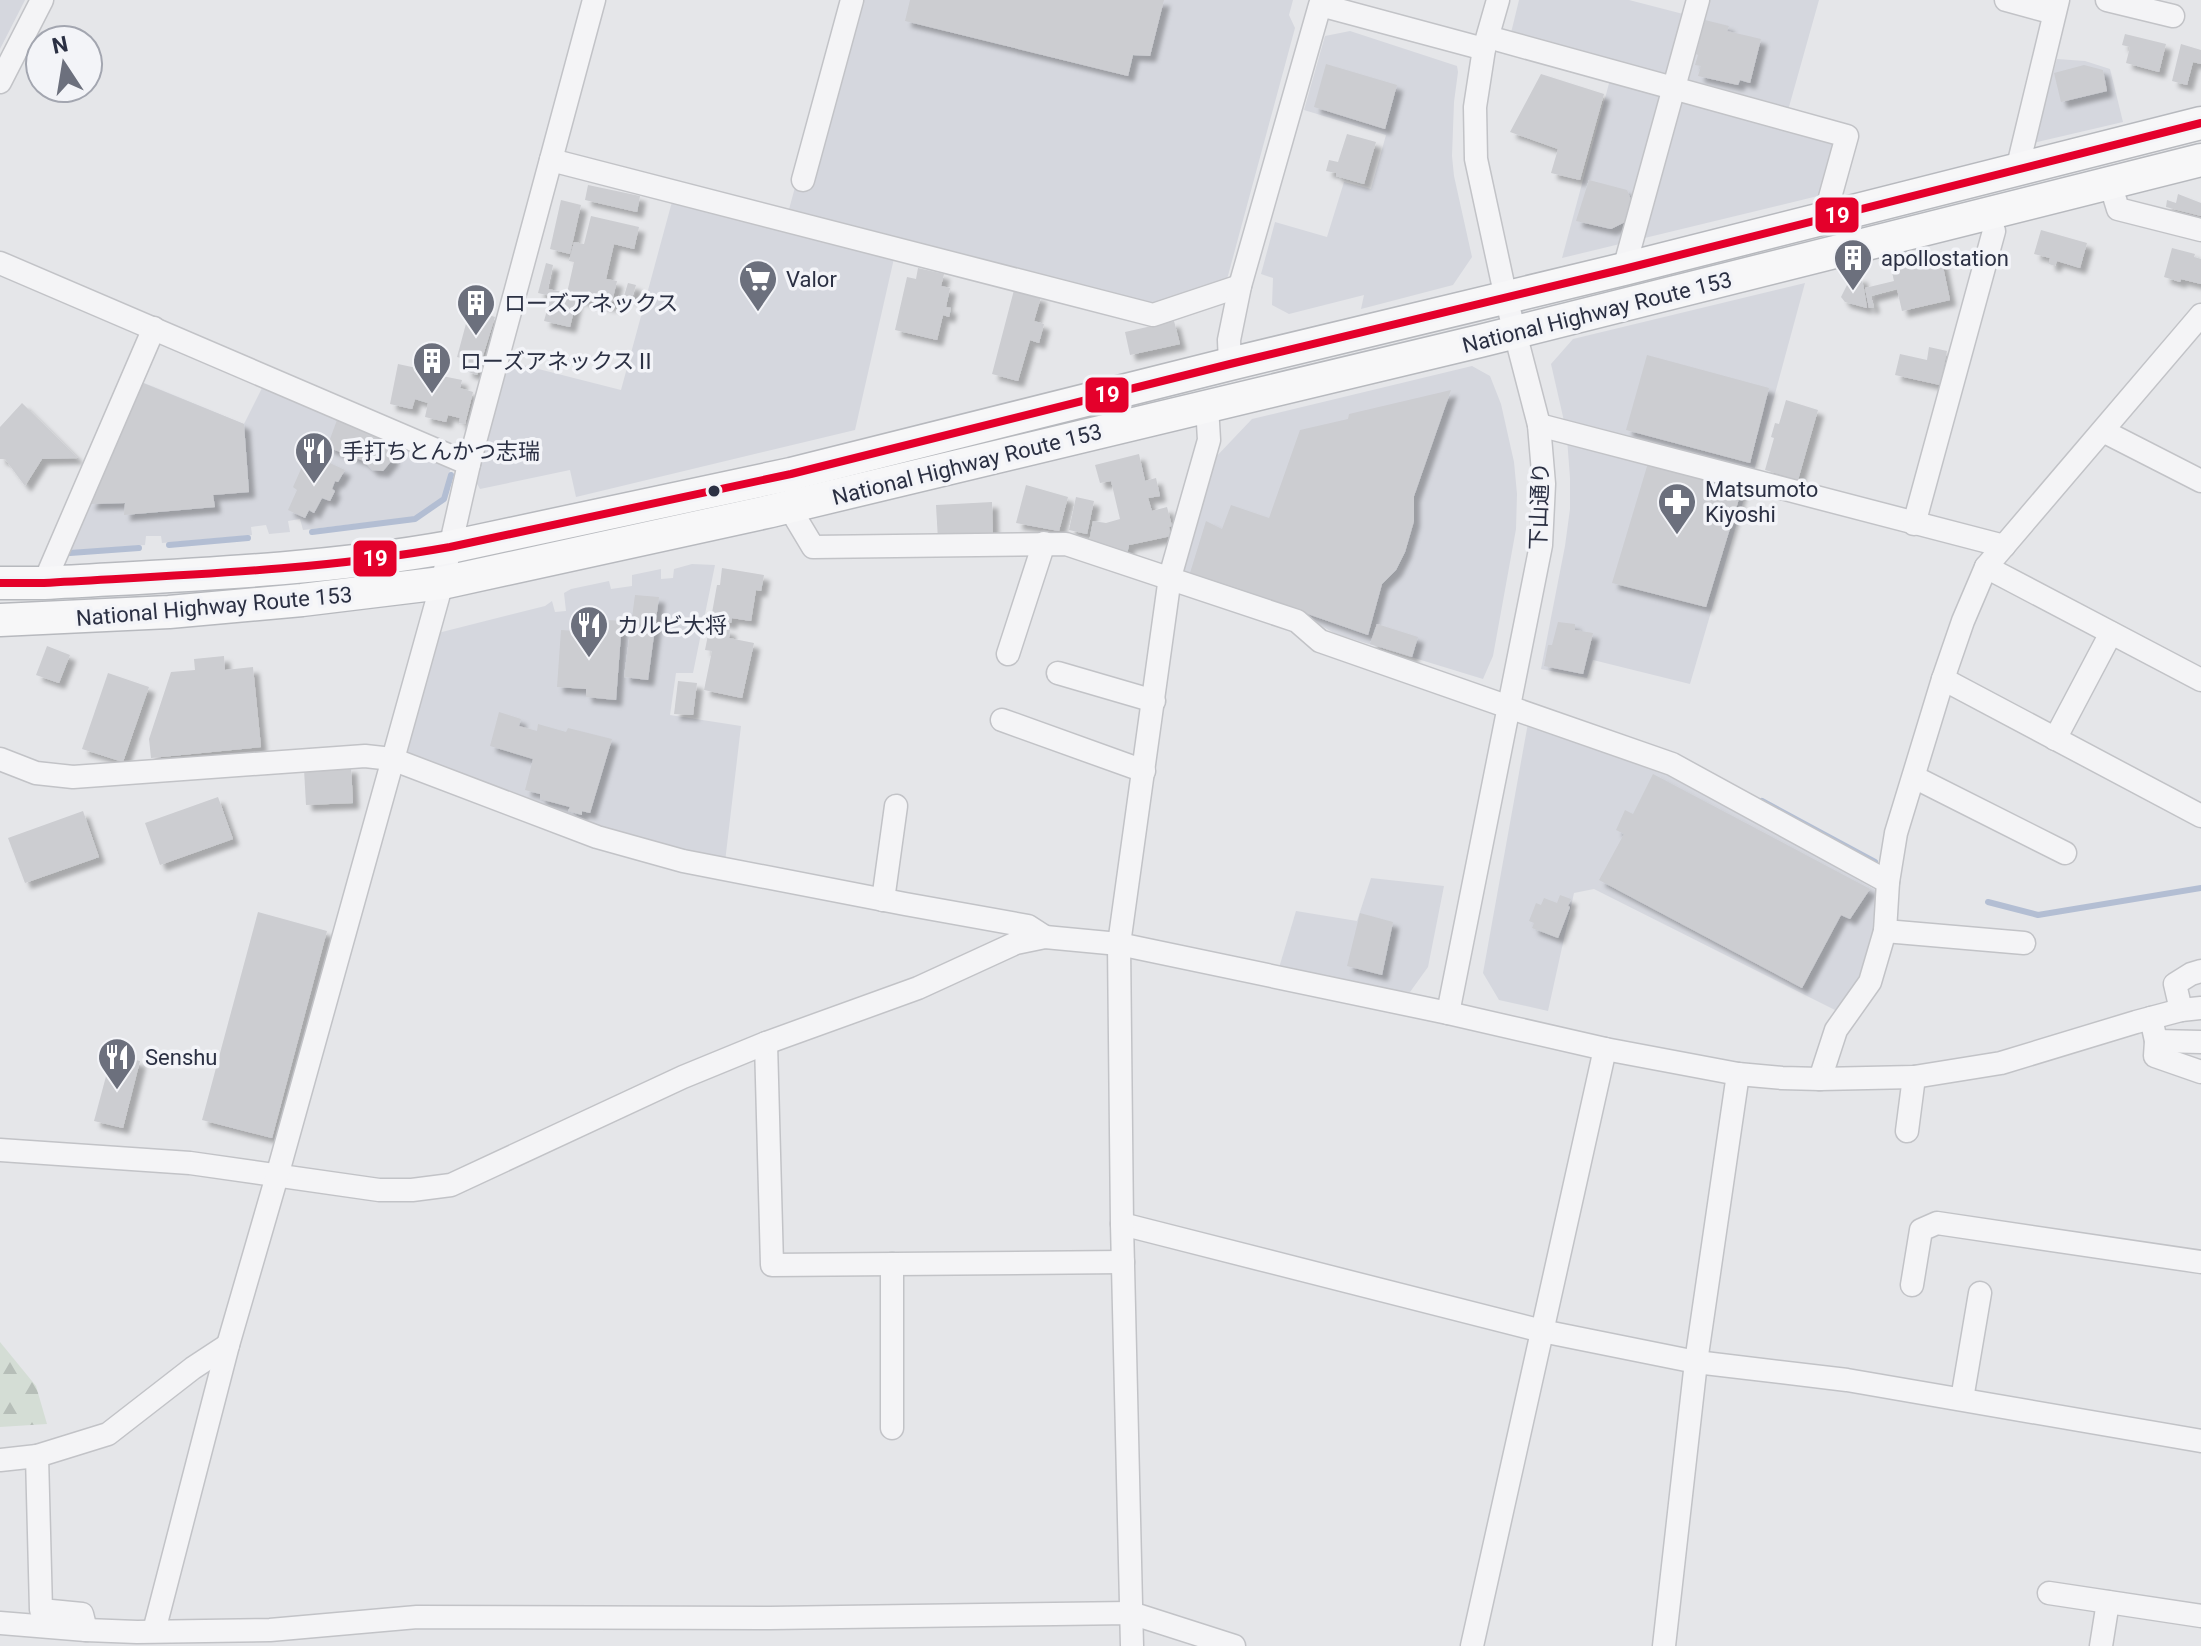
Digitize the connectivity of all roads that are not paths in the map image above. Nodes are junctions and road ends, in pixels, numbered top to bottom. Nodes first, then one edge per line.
1 (42, 0) edge
2 (594, 0) edge
3 (852, 0) edge
4 (1498, 0) edge
5 (1698, 0) edge
6 (2006, 0) edge
7 (2107, 0) edge
8 (1328, 4) edge
9 (2056, 6) edge
10 (2173, 16) dead end
11 (1486, 43) junction
12 (0, 82) edge
13 (1674, 89) junction
14 (2201, 123) edge
15 (551, 160) junction
16 (2201, 160) edge
17 (2017, 170) junction
18 (803, 180) dead end
19 (2110, 183) junction
20 (1824, 219) junction
21 (2201, 230) edge
22 (1994, 231) dead end
23 (0, 263) edge
24 (1624, 269) junction
25 (1240, 286) junction
26 (1506, 298) junction
27 (2201, 315) edge
28 (154, 328) junction
29 (1515, 332) junction
30 (1230, 364) junction
31 (1207, 406) junction
32 (1539, 425) junction
33 (2103, 431) junction
34 (469, 464) junction
35 (2201, 481) edge
36 (789, 507) junction
37 (1914, 524) junction
38 (1044, 543) junction
39 (2004, 546) junction
40 (450, 547) junction
41 (1986, 567) junction
42 (1170, 577) junction
43 (0, 583) edge
44 (44, 583) junction
45 (442, 583) junction
46 (0, 620) edge
47 (2111, 633) junction
48 (1008, 654) dead end
49 (1058, 673) dead end
50 (1943, 679) junction
51 (2201, 680) edge
52 (1154, 701) junction
53 (1509, 706) junction
54 (1002, 720) dead end
55 (2055, 739) junction
56 (0, 759) edge
57 (392, 759) junction
58 (1144, 771) junction
59 (1914, 777) junction
60 (896, 806) dead end
61 (2201, 816) edge
62 (2065, 853) dead end
63 (1888, 882) junction
64 (883, 900) junction
65 (1885, 931) junction
66 (1045, 937) junction
67 (2024, 943) dead end
68 (1119, 944) junction
69 (2201, 971) edge
70 (2191, 1009) edge
71 (1448, 1013) junction
72 (2151, 1018) junction
73 (2156, 1041) junction
74 (2201, 1042) edge
75 (766, 1043) junction
76 (1605, 1049) junction
77 (2201, 1072) edge
78 (1738, 1074) junction
79 (1914, 1077) junction
80 (1820, 1079) junction
81 (1907, 1131) dead end
82 (0, 1150) edge
83 (277, 1176) junction
84 (1122, 1224) junction
85 (1123, 1262) junction
86 (2201, 1262) edge
87 (892, 1264) junction
88 (1912, 1285) dead end
89 (1980, 1293) dead end
90 (1542, 1331) junction
91 (228, 1345) junction
92 (1696, 1362) junction
93 (1962, 1399) junction
94 (892, 1428) dead end
95 (2201, 1441) edge
96 (37, 1456) junction
97 (0, 1460) edge
98 (2049, 1593) dead end
99 (2108, 1602) junction
100 (1131, 1613) junction
101 (2201, 1616) edge
102 (0, 1623) edge
103 (86, 1630) junction
104 (154, 1631) junction
105 (204, 1646) edge
106 (1132, 1646) edge
107 (1234, 1646) edge
108 (1472, 1646) edge
109 (1664, 1646) edge
110 (2101, 1646) edge

1 - 12 street
2 - 15 street
3 - 18 street
4 - 11 street, 下山通り
5 - 13 street
6 - 9 street
7 - 10 street
8 - 11 street
8 - 25 street
9 - 17 street
11 - 13 street
11 - 26 street, 下山通り
13 - 20 street
13 - 24 street
14 - 17 highway, National Highway Route 153
15 - 25 street
15 - 34 street
16 - 19 highway, National Highway Route 153
17 - 20 highway, National Highway Route 153
19 - 21 street
19 - 29 highway, National Highway Route 153
20 - 24 highway, National Highway Route 153
22 - 37 street
23 - 28 street
24 - 26 highway, National Highway Route 153
25 - 30 street
26 - 29 street, 下山通り
26 - 30 highway, National Highway Route 153
27 - 33 street
28 - 34 street
28 - 44 street
29 - 31 highway, National Highway Route 153
29 - 32 street, 下山通り
30 - 40 highway, National Highway Route 153
31 - 36 highway, National Highway Route 153
31 - 42 street
32 - 37 street
32 - 53 street, 下山通り
33 - 35 street
33 - 39 street
34 - 40 street
36 - 38 street
36 - 45 highway, National Highway Route 153
37 - 39 street
38 - 42 street
38 - 48 street
39 - 41 street
40 - 44 highway, National Highway Route 153
40 - 45 street
41 - 47 street
41 - 50 street
42 - 52 street
42 - 53 street
43 - 44 highway, National Highway Route 153
45 - 46 highway, National Highway Route 153
45 - 57 street
47 - 51 street
47 - 55 street
49 - 52 street
50 - 55 street
50 - 59 street
52 - 58 street
53 - 63 street
53 - 71 street, 下山通り
54 - 58 street
55 - 61 street
56 - 57 street
57 - 64 street
57 - 83 street
58 - 68 street
59 - 62 street
59 - 63 street
60 - 64 street
63 - 65 street
64 - 66 street
65 - 67 street
65 - 80 street
66 - 68 street
66 - 75 street
68 - 71 street
68 - 84 street
69 - 70 street
70 - 72 street
71 - 76 street
72 - 73 street
72 - 79 street
73 - 74 street
73 - 77 street
75 - 83 street
75 - 87 street
76 - 78 street
76 - 90 street
78 - 80 street
78 - 92 street
79 - 80 street
79 - 81 street
82 - 83 street
83 - 91 street
84 - 85 street
84 - 90 street
85 - 87 street
85 - 100 street
86 - 88 street
87 - 94 street
89 - 93 street
90 - 92 street
90 - 108 street
91 - 96 street
91 - 104 street
92 - 93 street
92 - 109 street
93 - 95 street
96 - 97 street
96 - 103 street
98 - 99 street
99 - 101 street
99 - 110 street
100 - 104 street
100 - 106 street
100 - 107 street
102 - 103 street
103 - 104 street
104 - 105 street

